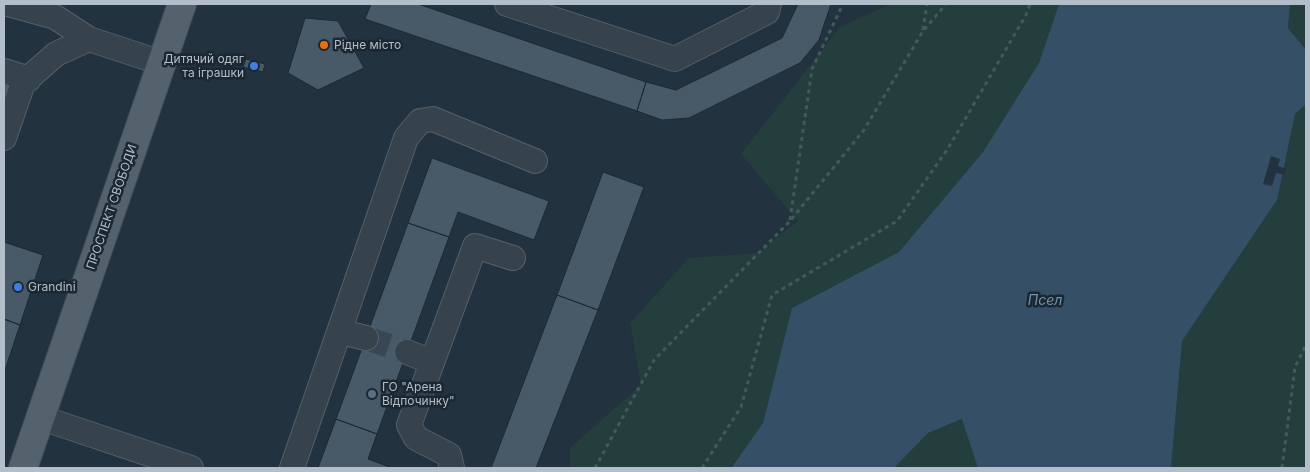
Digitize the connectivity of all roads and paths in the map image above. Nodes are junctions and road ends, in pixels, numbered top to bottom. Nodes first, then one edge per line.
1 (8, 4) edge
2 (182, 4) edge
3 (507, 4) edge
4 (769, 4) edge
5 (843, 4) edge
6 (927, 4) edge
7 (946, 4) edge
8 (1030, 4) edge
9 (923, 31) junction
10 (89, 39) junction
11 (162, 63) junction
12 (4, 71) edge
13 (29, 78) junction
14 (4, 138) edge
15 (535, 161) dead end
16 (790, 221) junction
17 (513, 258) dead end
18 (341, 332) junction
19 (366, 338) tunnel mouth
20 (1306, 345) edge
21 (407, 352) tunnel mouth
22 (432, 362) junction
23 (39, 417) junction
24 (23, 468) edge
25 (192, 468) edge
26 (292, 468) edge
27 (452, 468) edge
28 (595, 468) edge
29 (702, 468) edge
30 (1282, 468) edge

1 - 10 street
2 - 11 main road, ПРОСПЕКТ СВОБОДИ
3 - 4 street
5 - 16 path
6 - 9 path
7 - 9 path
8 - 29 path
9 - 16 path
10 - 11 street
10 - 13 street
11 - 23 main road, ПРОСПЕКТ СВОБОДИ
12 - 13 street
13 - 14 street
15 - 18 street
16 - 28 path
17 - 22 street
18 - 19 street
18 - 26 street
20 - 30 path
21 - 22 street
22 - 27 street
23 - 24 main road, ПРОСПЕКТ СВОБОДИ
23 - 25 street

